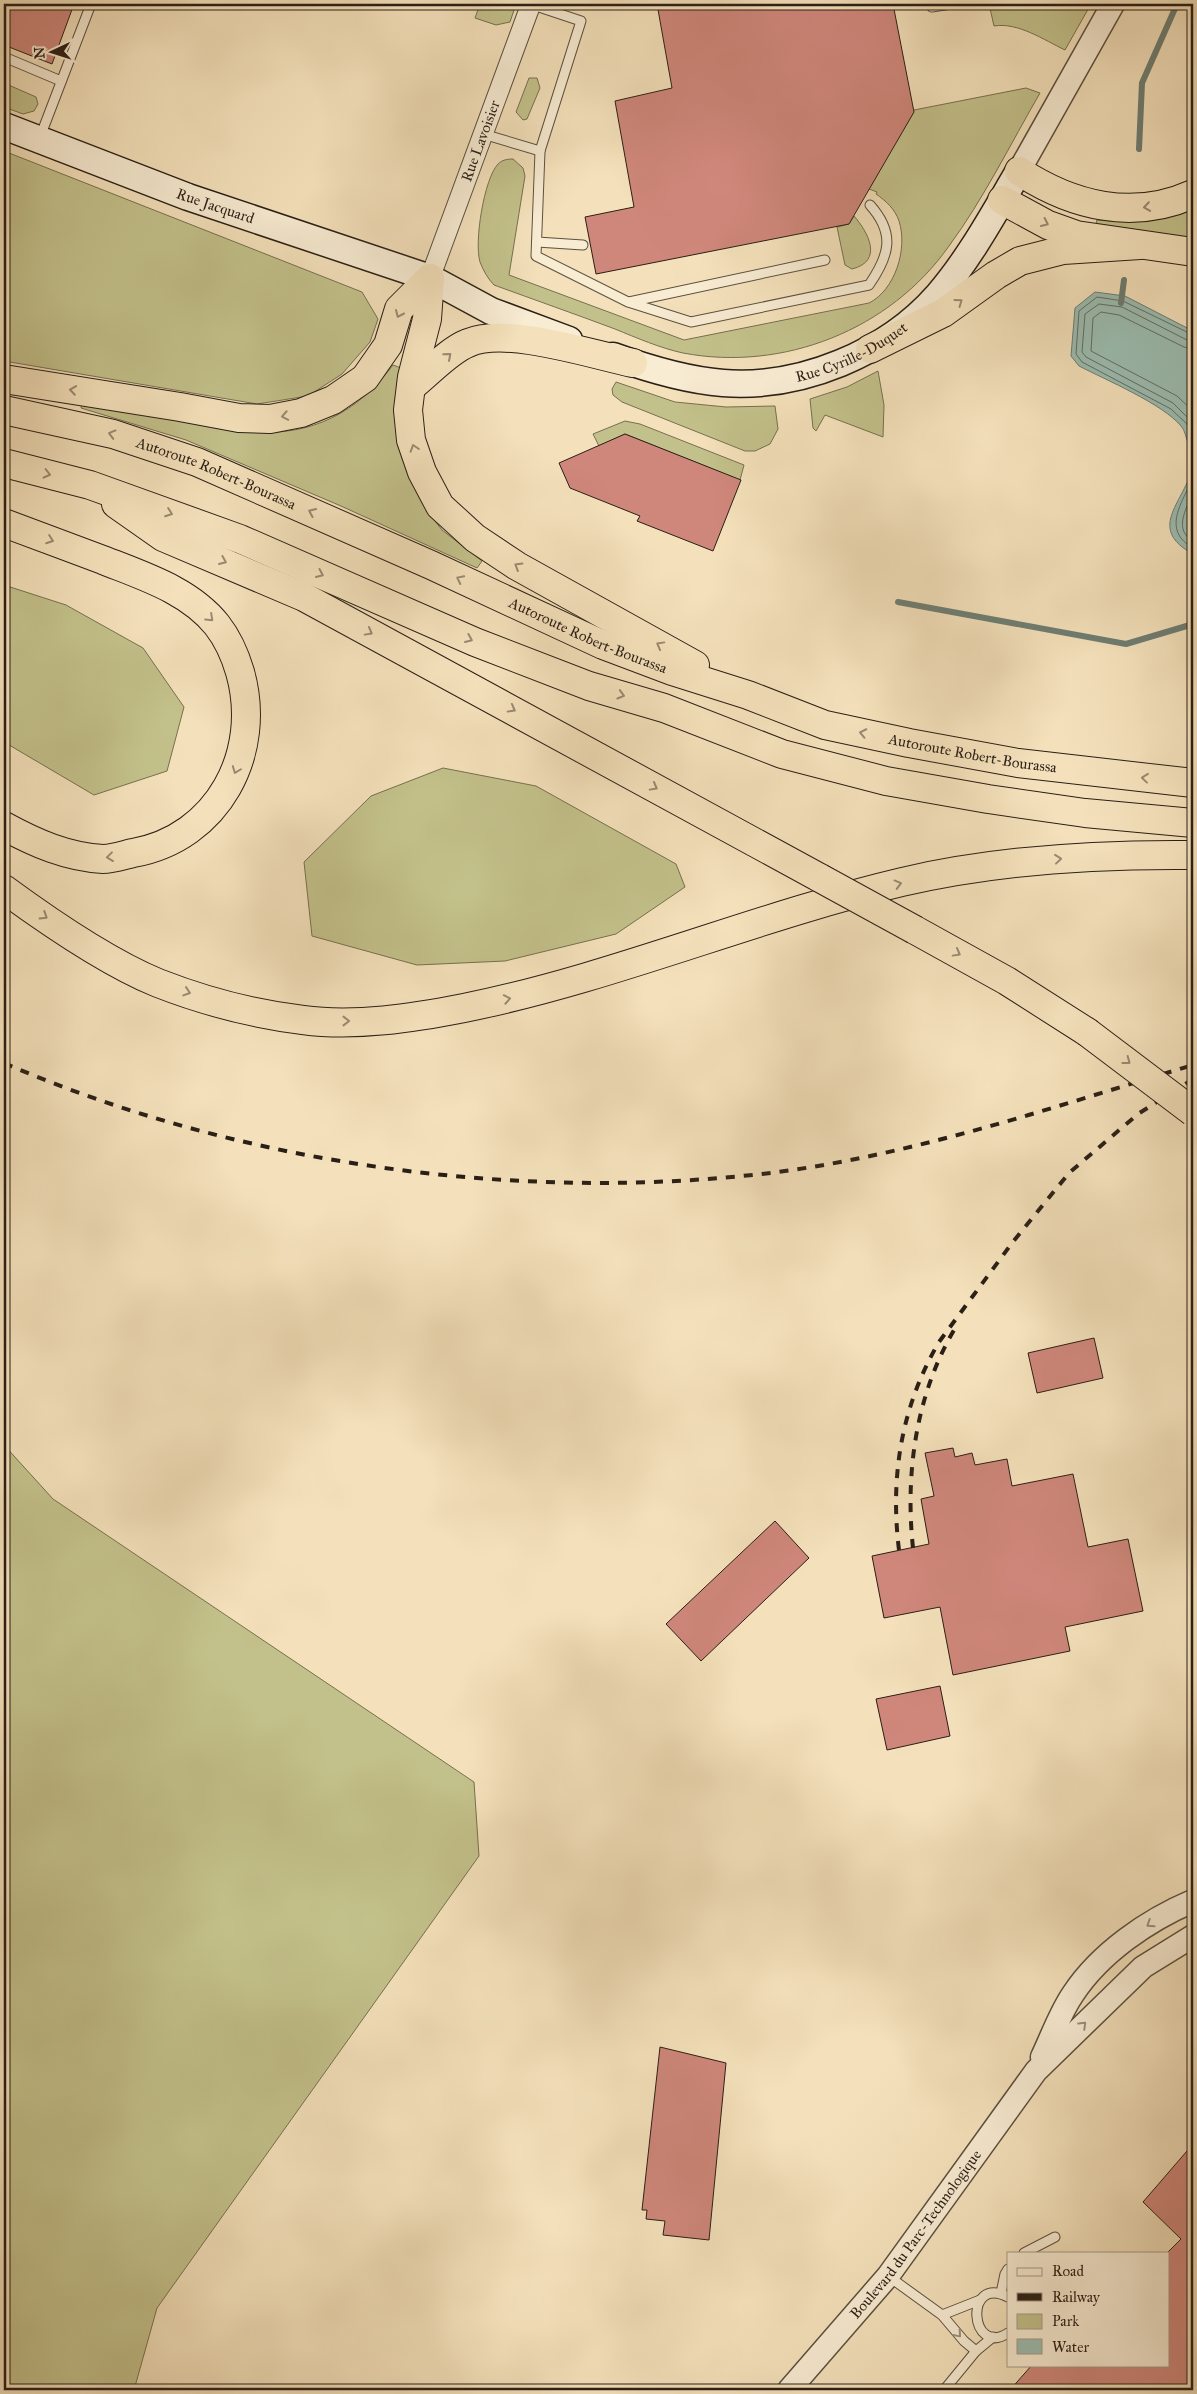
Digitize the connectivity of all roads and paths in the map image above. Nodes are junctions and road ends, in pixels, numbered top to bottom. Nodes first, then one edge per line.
1 (91, 4) edge
2 (530, 4) edge
3 (931, 4) edge
4 (951, 4) edge
5 (1113, 4) edge
6 (4, 57) edge
7 (61, 81) junction
8 (4, 126) edge
9 (483, 134) junction
10 (39, 139) junction
11 (540, 151) junction
12 (1019, 171) junction
13 (1193, 194) edge
14 (1002, 200) junction
15 (870, 205) dead end
16 (537, 242) junction
17 (583, 245) dead end
18 (1140, 245) junction
19 (1193, 252) edge
20 (824, 260) dead end
21 (430, 278) junction
22 (628, 302) junction
23 (870, 349) junction
24 (633, 363) junction
25 (4, 379) edge
26 (410, 387) junction
27 (4, 410) edge
28 (4, 464) edge
29 (90, 485) junction
30 (4, 523) edge
31 (748, 695) junction
32 (1193, 783) edge
33 (1193, 823) edge
34 (4, 826) edge
35 (1193, 855) edge
36 (4, 889) edge
37 (1193, 1112) edge
38 (1193, 1901) edge
39 (1193, 1936) edge
40 (1036, 2071) junction
41 (1054, 2237) dead end
42 (1026, 2252) edge
43 (1007, 2271) edge
44 (888, 2276) junction
45 (1005, 2295) edge
46 (980, 2300) junction
47 (942, 2315) junction
48 (1007, 2334) edge
49 (993, 2337) junction
50 (976, 2351) junction
51 (789, 2390) edge
52 (944, 2390) edge

1 - 7 lane
2 - 9 street, Rue Lavoisier
2 - 11 lane
3 - 4 lane
5 - 12 street, Rue Cyrille-Duquet
6 - 7 lane
7 - 10 lane
8 - 10 main road, Rue Jacquard
9 - 11 lane
9 - 21 street, Rue Lavoisier
10 - 21 main road, Rue Jacquard
11 - 16 lane
13 -> 12 highway
12 - 14 main road, Rue Cyrille-Duquet
14 -> 18 highway
14 - 23 main road, Rue Cyrille-Duquet
15 - 22 lane
16 - 17 lane
16 - 22 lane
18 - 19 highway
23 -> 18 highway
20 - 22 lane
21 - 24 main road, Rue Cyrille-Duquet
21 -> 25 highway
21 - 26 highway
23 - 24 main road, Rue Cyrille-Duquet
26 -> 24 highway
31 -> 26 highway
31 -> 27 highway, Autoroute Robert-Bourassa
28 -> 29 highway
29 -> 33 highway
29 -> 37 highway, bridge
30 -> 34 highway
32 -> 31 highway, Autoroute Robert-Bourassa
36 -> 35 highway
38 -> 40 street, Boulevard du Parc-Technologique
40 -> 39 street, Boulevard du Parc-Technologique
40 - 44 street, Boulevard du Parc-Technologique
41 - 42 lane
43 - 45 lane
44 - 47 lane
44 - 51 street, Boulevard du Parc-Technologique
45 - 46 lane
46 - 47 lane
46 - 49 lane
47 -> 50 lane
48 - 49 lane
49 - 50 lane
50 - 52 lane

